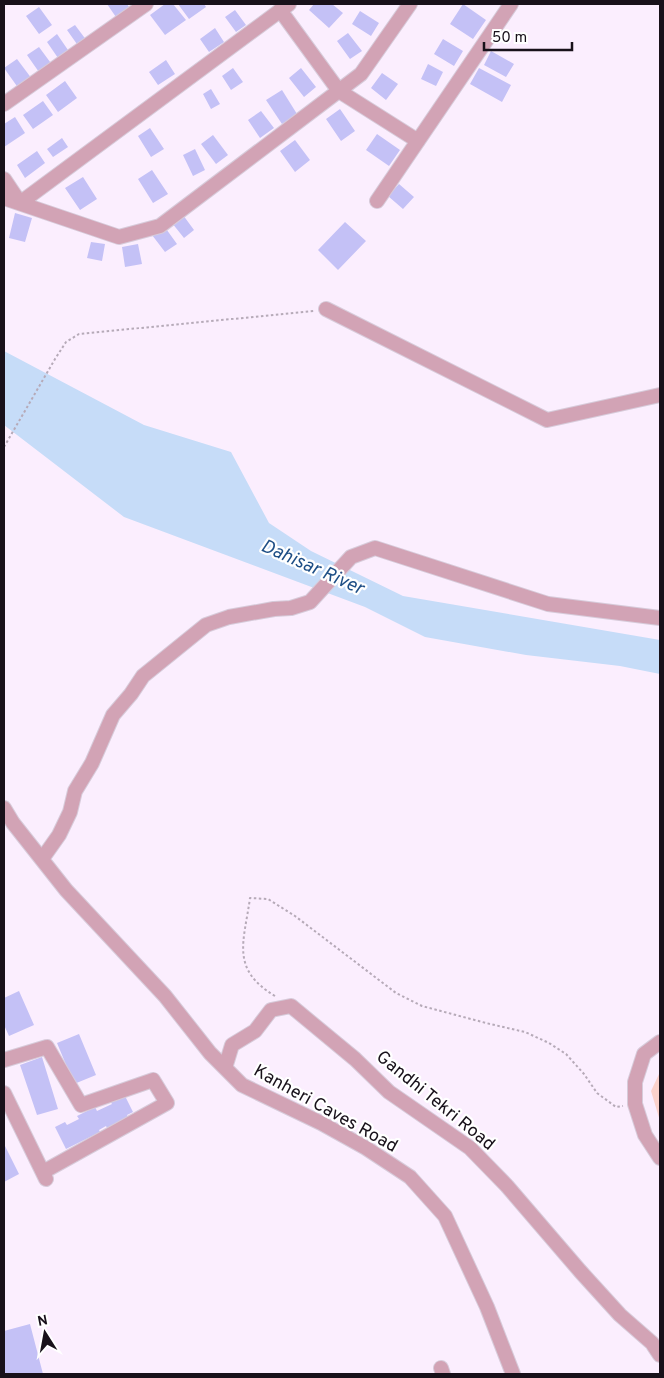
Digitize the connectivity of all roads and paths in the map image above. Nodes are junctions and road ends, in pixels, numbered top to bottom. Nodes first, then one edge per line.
1 (146, 4) edge
2 (410, 4) edge
3 (511, 4) edge
4 (284, 7) edge
5 (339, 91) junction
6 (4, 104) edge
7 (418, 142) junction
8 (4, 179) edge
9 (4, 198) edge
10 (377, 202) dead end
11 (20, 204) junction
12 (326, 309) joint
13 (660, 394) edge
14 (4, 447) edge
15 (660, 618) edge
16 (4, 808) edge
17 (42, 860) junction
18 (291, 1006) junction
19 (660, 1042) edge
20 (4, 1060) edge
21 (225, 1068) junction
22 (4, 1093) edge
23 (635, 1104) junction
24 (660, 1158) edge
25 (660, 1355) edge
26 (513, 1374) edge

1 - 6 street
2 - 5 street
3 - 7 street
4 - 5 street
4 - 11 street
5 - 7 street
5 - 11 street
7 - 10 street
8 - 11 street
9 - 11 street
12 - 13 street
12 - 14 path
15 - 17 street
16 - 17 street, Kanheri Caves Road
17 - 21 street, Kanheri Caves Road
18 - 21 street
18 - 23 path
18 - 25 street, Gandhi Tekri Road
19 - 23 street
20 - 22 street
21 - 26 street, Kanheri Caves Road
23 - 24 street

